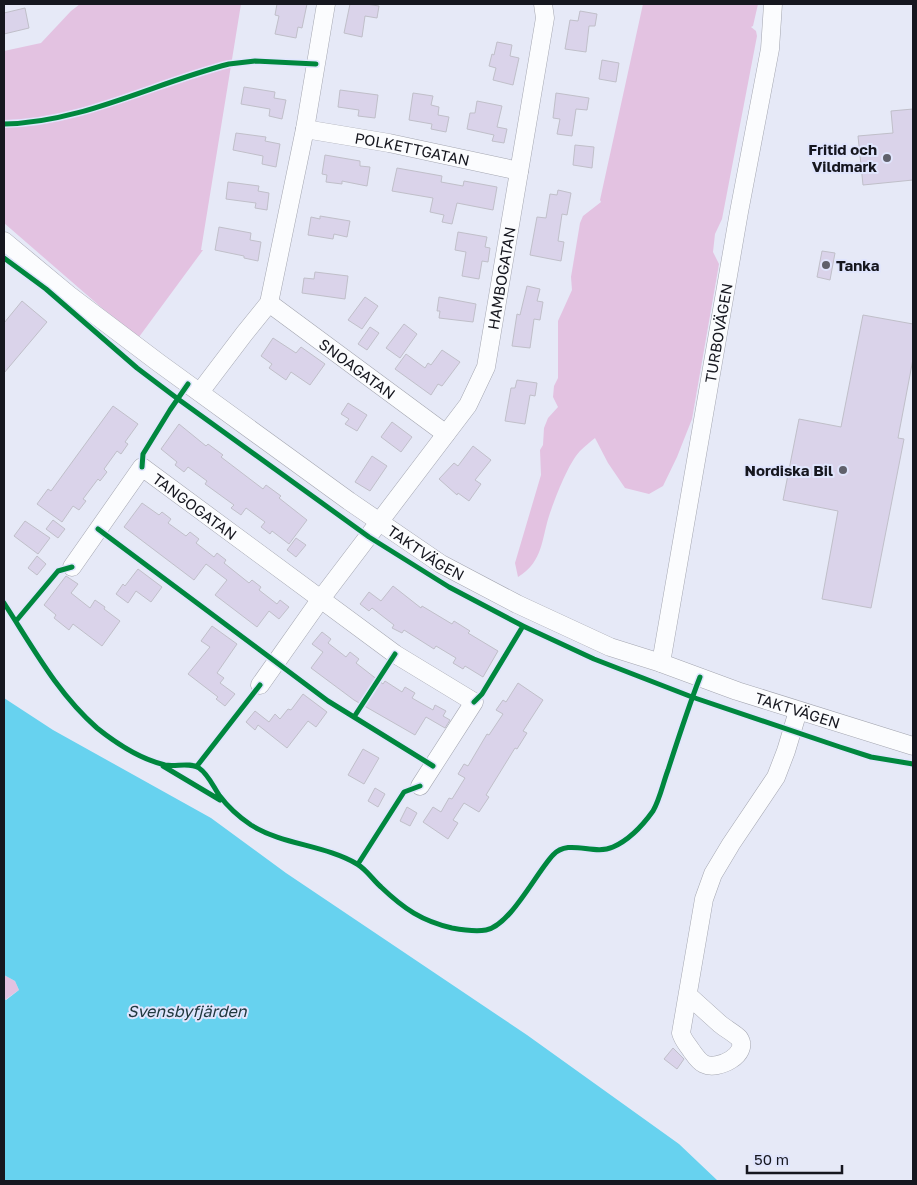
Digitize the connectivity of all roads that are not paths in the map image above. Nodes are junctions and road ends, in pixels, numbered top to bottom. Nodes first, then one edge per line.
1 (326, 4) edge
2 (543, 4) edge
3 (773, 4) edge
4 (305, 129) junction
5 (519, 171) junction
6 (4, 241) edge
7 (269, 303) junction
8 (200, 392) junction
9 (446, 434) junction
10 (380, 522) junction
11 (72, 567) dead end
12 (320, 600) junction
13 (661, 663) junction
14 (260, 685) dead end
15 (798, 710) junction
16 (913, 746) edge
17 (420, 786) dead end
18 (688, 996) dead end

1 - 4 street
2 - 5 street, HAMBOGATAN
3 - 13 street, TURBOVÄGEN
4 - 5 street, POLKETTGATAN
4 - 7 street
5 - 9 street, HAMBOGATAN
6 - 8 street, TAKTVÄGEN
7 - 8 street
7 - 9 street, SNOAGATAN
8 - 10 street, TAKTVÄGEN
9 - 10 street, HAMBOGATAN
10 - 12 street
10 - 13 street, TAKTVÄGEN
11 - 12 street, TANGOGATAN
12 - 14 street
12 - 17 street, TANGOGATAN
13 - 15 street, TAKTVÄGEN
15 - 16 street, TAKTVÄGEN
15 - 18 street

